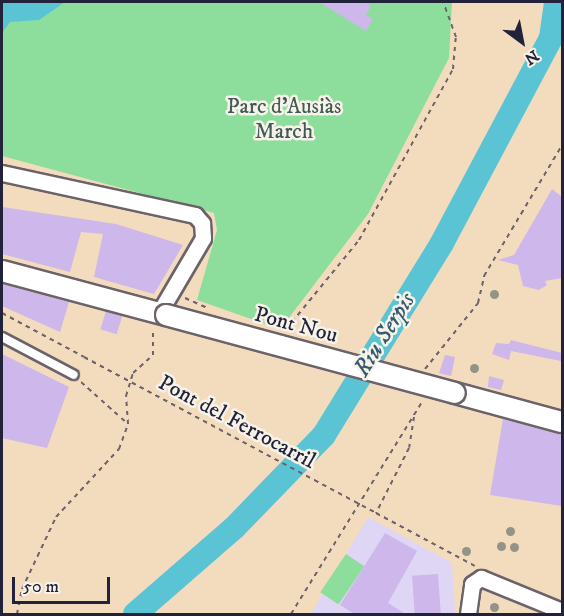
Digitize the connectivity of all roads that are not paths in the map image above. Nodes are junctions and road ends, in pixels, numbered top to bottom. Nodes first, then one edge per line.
1 (2, 173) edge
2 (2, 271) edge
3 (163, 314) junction
4 (2, 337) edge
5 (74, 375) road end
6 (562, 422) edge
7 (562, 611) edge
8 (468, 615) edge

1 - 3 street
2 - 3 street, Pont Nou
3 - 6 street, Pont Nou, bridge
4 - 5 lane
7 - 8 street

